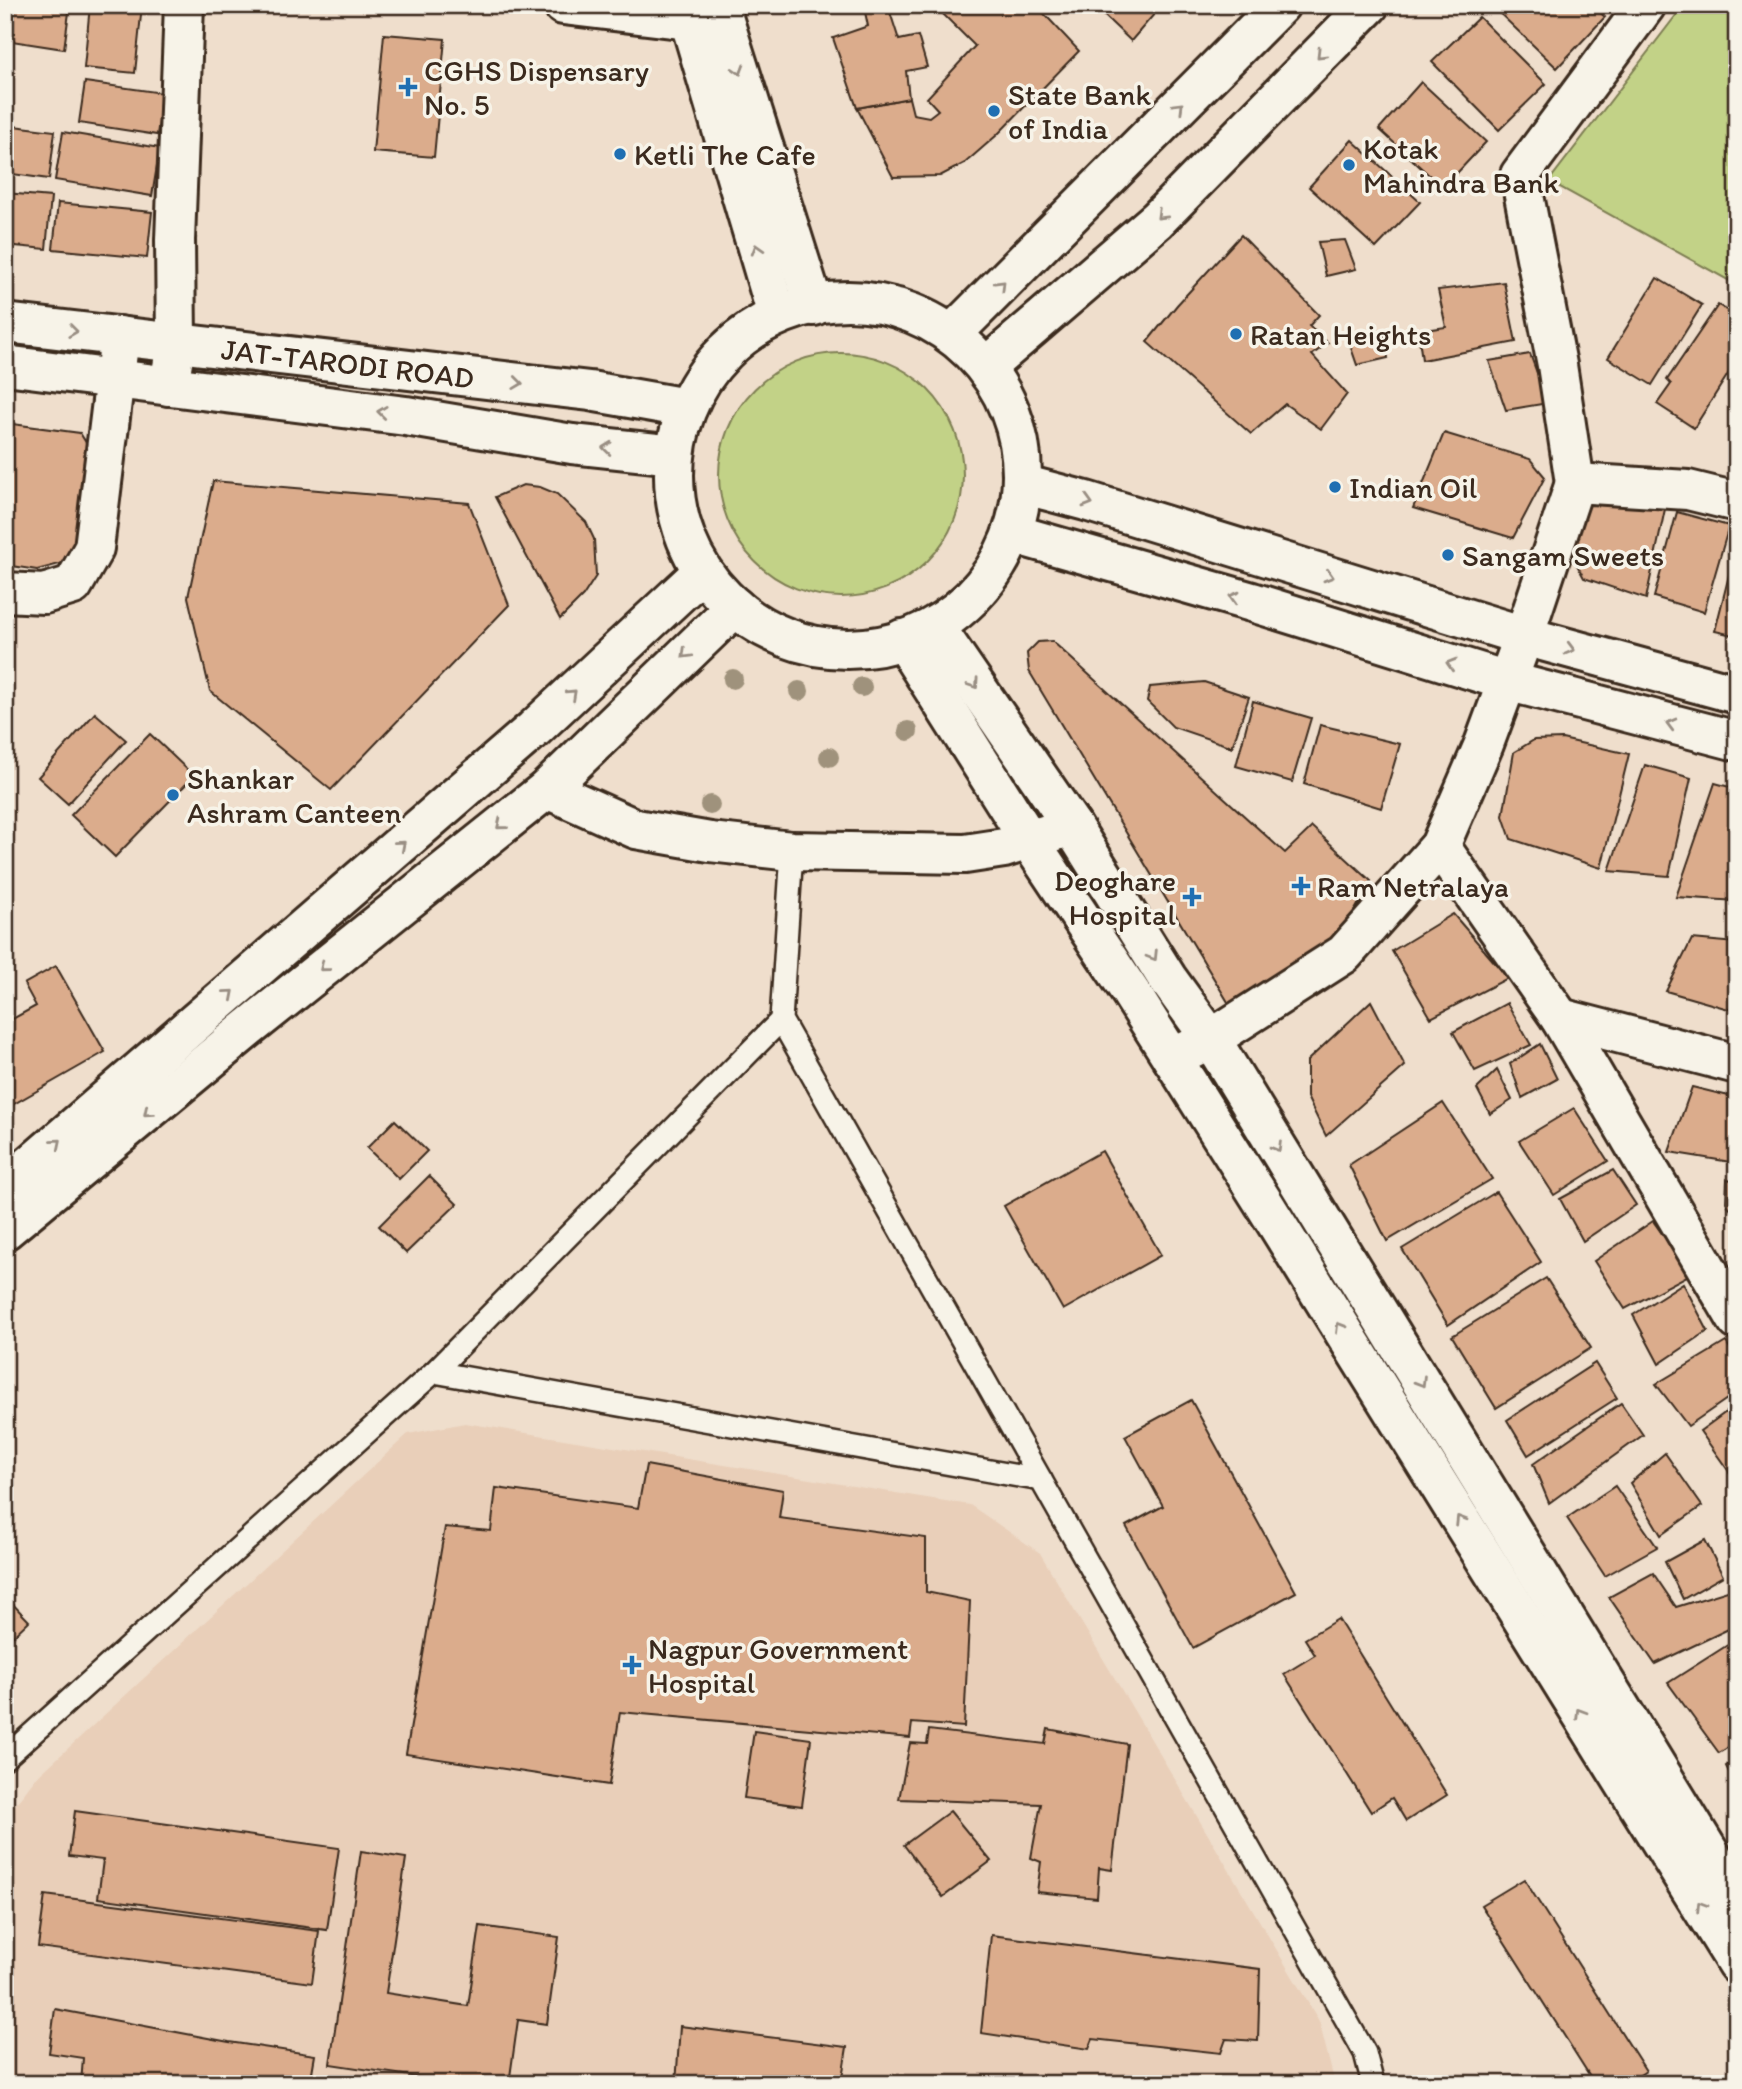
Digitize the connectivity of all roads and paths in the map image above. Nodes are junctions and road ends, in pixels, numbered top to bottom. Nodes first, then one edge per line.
1 (184, 5) edge
2 (563, 5) edge
3 (1280, 5) edge
4 (1369, 5) edge
5 (1646, 5) edge
6 (697, 10) edge
7 (814, 306) junction
8 (777, 315) junction
9 (5, 323) edge
10 (953, 334) junction
11 (120, 336) junction
12 (176, 343) junction
13 (5, 365) edge
14 (986, 366) junction
15 (116, 379) junction
16 (169, 386) junction
17 (687, 408) junction
18 (675, 456) junction
19 (1575, 482) junction
20 (1022, 484) junction
21 (1737, 502) edge
22 (1014, 534) junction
23 (698, 576) junction
24 (5, 592) edge
25 (735, 607) junction
26 (919, 633) junction
27 (1524, 636) junction
28 (1507, 681) junction
29 (1737, 694) edge
30 (1737, 741) edge
31 (547, 789) junction
32 (1072, 826) junction
33 (1029, 840) junction
34 (1440, 846) junction
35 (792, 851) junction
36 (1560, 1018) junction
37 (781, 1020) junction
38 (1211, 1039) junction
39 (1172, 1058) junction
40 (1737, 1063) edge
41 (5, 1187) edge
42 (5, 1230) edge
43 (1723, 1280) edge
44 (1737, 1320) edge
45 (434, 1373) junction
46 (1041, 1480) junction
47 (5, 1758) edge
48 (1737, 1898) edge
49 (1737, 1964) edge
50 (1373, 2084) edge

1 - 12 main road
2 - 6 main road
10 -> 3 main road
4 -> 14 main road
5 - 19 main road
6 -> 7 main road
8 -> 6 main road
7 - 8 main road
7 - 10 main road
8 - 17 main road
9 -> 11 main road, JAT-TARODI ROAD
10 - 14 main road
11 - 12 main road, JAT-TARODI ROAD
11 - 15 main road
12 - 16 main road
12 -> 17 main road, JAT-TARODI ROAD
13 - 15 main road
14 - 20 main road
15 - 16 main road
15 - 24 main road
18 -> 16 main road
17 - 18 main road
18 - 23 main road
19 - 21 main road
19 - 27 main road
20 - 22 main road
20 -> 27 main road
22 - 26 main road
28 -> 22 main road
23 - 25 main road
41 -> 23 main road
25 - 26 main road
25 -> 31 main road
26 -> 32 main road
26 - 33 main road
27 - 28 main road
27 -> 29 main road
30 -> 28 main road
28 - 34 main road
31 - 35 main road
31 -> 42 main road
32 - 33 main road
32 -> 38 main road
33 - 35 main road
33 - 39 main road
34 - 36 main road
34 - 38 main road
35 - 37 lane
36 - 40 main road
36 - 43 main road
37 - 45 lane
37 - 46 lane
38 - 39 main road
38 -> 48 main road
49 -> 39 main road
43 - 44 main road
45 - 46 lane
45 - 47 lane
46 - 50 lane

